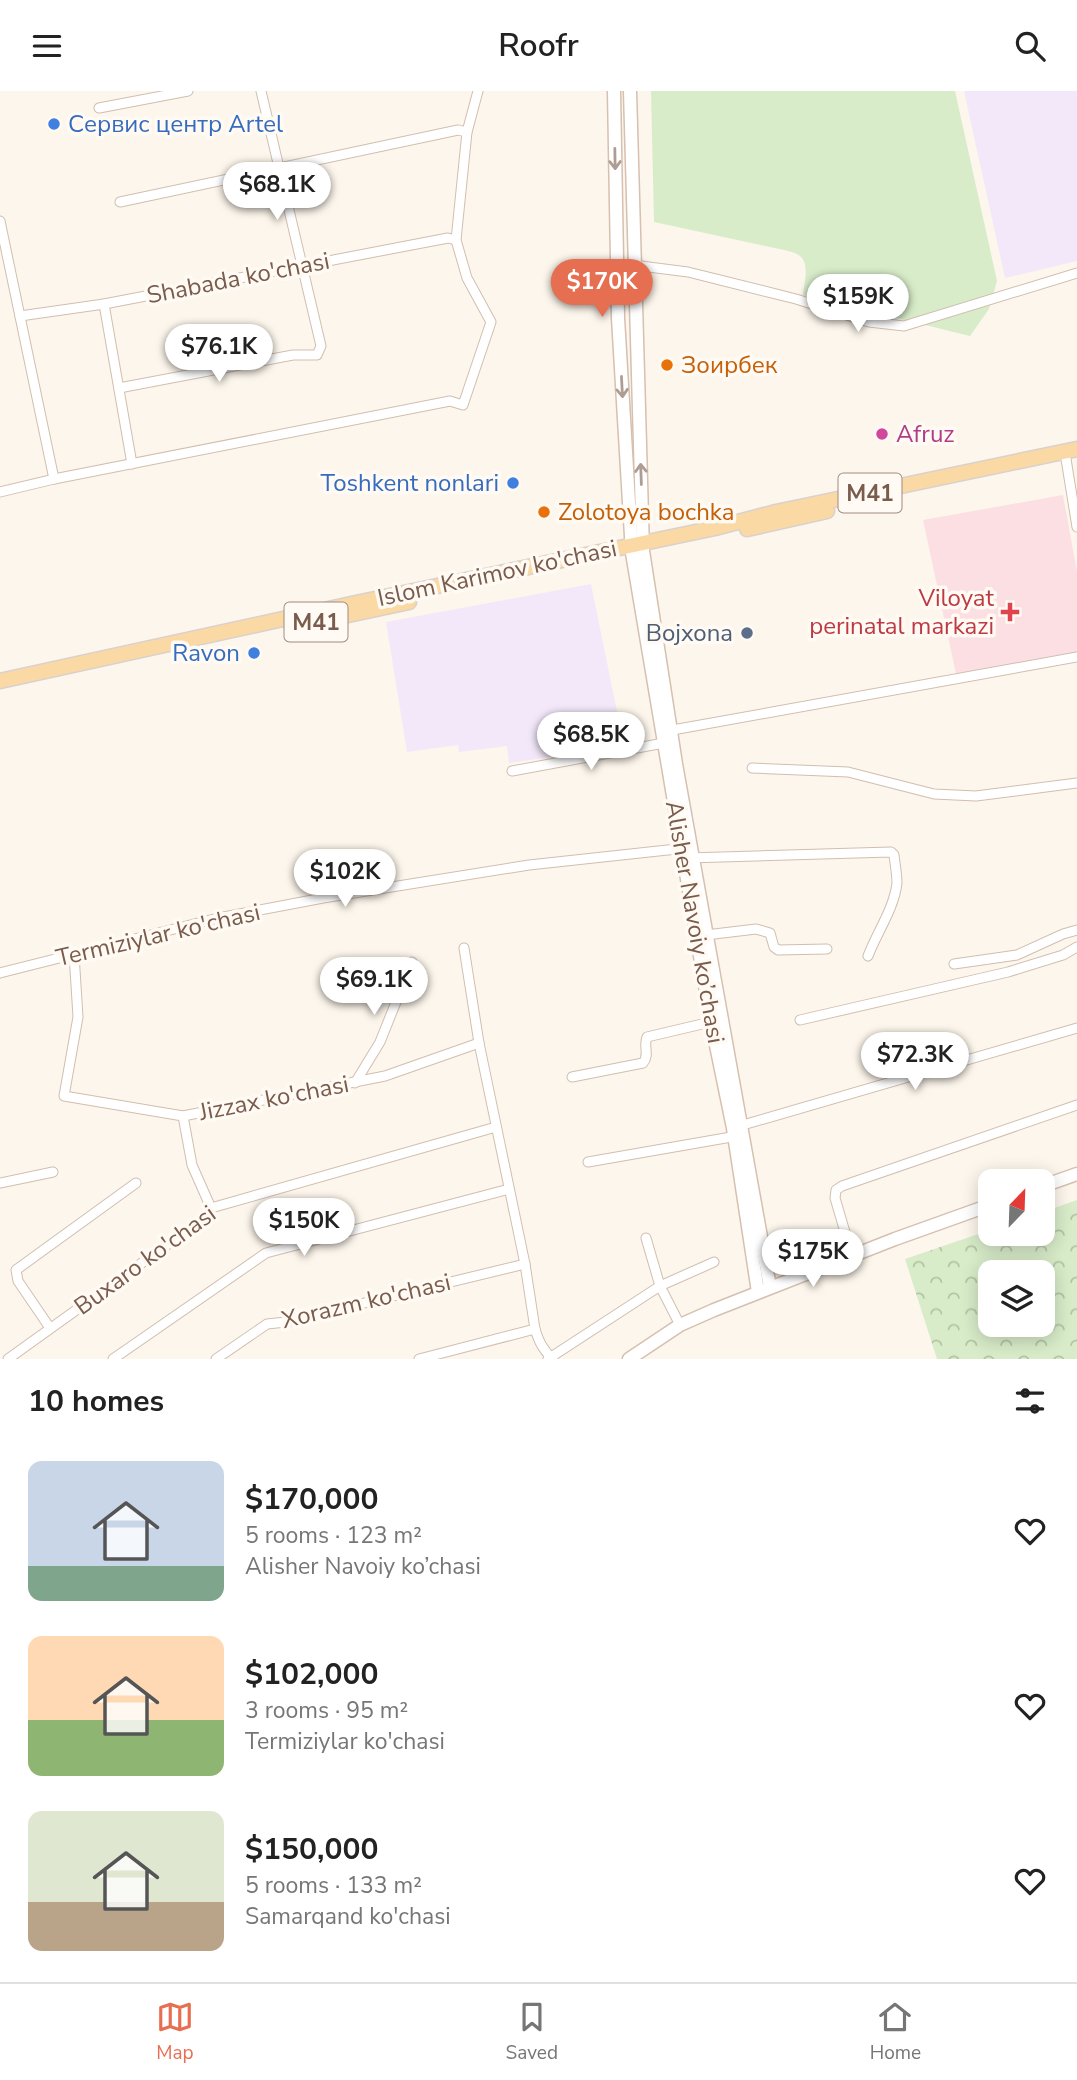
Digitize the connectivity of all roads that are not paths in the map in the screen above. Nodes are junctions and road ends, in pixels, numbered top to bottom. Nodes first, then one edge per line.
1 (188, 91) edge
2 (261, 91) edge
3 (478, 91) edge
4 (614, 91) edge
5 (630, 91) edge
6 (99, 108) dead end
7 (467, 132) junction
8 (280, 168) junction
9 (120, 202) dead end
10 (0, 221) edge
11 (456, 240) junction
12 (617, 252) junction
13 (633, 258) junction
14 (303, 266) junction
15 (1077, 273) edge
16 (104, 304) junction
17 (20, 316) junction
18 (119, 389) junction
19 (1077, 449) edge
20 (1071, 458) edge
21 (132, 464) junction
22 (54, 479) junction
23 (0, 492) edge
24 (1077, 527) edge
25 (637, 548) junction
26 (1077, 657) edge
27 (0, 681) edge
28 (0, 690) edge
29 (666, 735) junction
30 (752, 768) dead end
31 (512, 771) dead end
32 (1077, 783) edge
33 (687, 853) junction
34 (1077, 930) edge
35 (706, 935) junction
36 (464, 947) dead end
37 (1077, 947) edge
38 (827, 949) dead end
39 (74, 954) junction
40 (868, 956) dead end
41 (412, 962) dead end
42 (954, 964) dead end
43 (0, 973) edge
44 (800, 1020) dead end
45 (716, 1021) junction
46 (1077, 1028) edge
47 (479, 1043) junction
48 (572, 1077) dead end
49 (355, 1083) junction
50 (1077, 1104) edge
51 (183, 1116) junction
52 (496, 1127) junction
53 (737, 1131) junction
54 (588, 1162) dead end
55 (53, 1172) dead end
56 (1077, 1174) edge
57 (0, 1182) edge
58 (1055, 1182) edge
59 (136, 1183) dead end
60 (509, 1189) junction
61 (211, 1208) junction
62 (978, 1209) edge
63 (646, 1238) dead end
64 (852, 1256) junction
65 (714, 1262) dead end
66 (525, 1264) junction
67 (660, 1286) junction
68 (764, 1290) junction
69 (680, 1325) junction
70 (50, 1328) junction
71 (535, 1329) junction
72 (551, 1358) edge
73 (8, 1359) edge
74 (113, 1359) edge
75 (216, 1359) edge
76 (419, 1359) edge
77 (629, 1359) edge

1 - 6 street
2 - 8 street
3 - 7 street
4 -> 12 main road, Alisher Navoiy ko’chasi
5 - 13 main road, Alisher Navoiy ko’chasi
7 - 8 street
7 - 11 street
8 - 9 street
8 - 14 street
10 - 17 street
11 - 14 street, Shabada ko'chasi
11 - 21 street
12 - 13 main road
12 -> 25 main road, Alisher Navoiy ko’chasi
13 - 15 street
25 -> 13 main road, Alisher Navoiy ko’chasi
14 - 16 street, Shabada ko'chasi
14 - 18 street
16 - 17 street, Shabada ko'chasi
16 - 18 street
17 - 22 street
18 - 21 street
19 - 25 main road, Islom Karimov ko'chasi / M41
20 - 24 street
20 - 25 main road, Islom Karimov ko'chasi / M41
21 - 22 street
22 - 23 street
25 - 27 main road, Islom Karimov ko'chasi / M41
25 - 28 main road, Islom Karimov ko'chasi / M41
25 - 29 main road, Alisher Navoiy ko’chasi
26 - 29 street
29 - 31 street
29 - 33 main road, Alisher Navoiy ko’chasi
30 - 32 street
33 - 35 main road, Alisher Navoiy ko’chasi
33 - 39 street, Termiziylar ko'chasi
33 - 40 street, Termiziylar ko'chasi
33 - 45 main road, Alisher Navoiy ko’chasi
34 - 42 street
35 - 38 street
35 - 45 main road, Alisher Navoiy ko’chasi
36 - 47 street
37 - 44 street
39 - 43 street, Termiziylar ko'chasi
39 - 51 street, Jizzax ko'chasi
41 - 49 street
45 - 48 street
45 - 53 main road, Alisher Navoiy ko’chasi
46 - 53 street
47 - 49 street, Jizzax ko'chasi
47 - 52 street
49 - 51 street, Jizzax ko'chasi
50 - 64 street
51 - 61 street
52 - 60 street
52 - 61 street, Buxaro ko'chasi
53 - 54 street
53 - 68 main road, Alisher Navoiy ko’chasi
55 - 57 street
56 - 58 main road
59 - 70 street
60 - 66 street
60 - 74 street
61 - 70 street, Buxaro ko'chasi
62 - 64 main road
63 - 67 street
64 - 68 main road
65 - 67 street
66 - 71 street
66 - 75 street, Xorazm ko'chasi
67 - 69 street
67 - 72 street
68 - 69 main road
69 - 77 main road
70 - 73 street, Buxaro ko'chasi
71 - 72 street
71 - 76 street

